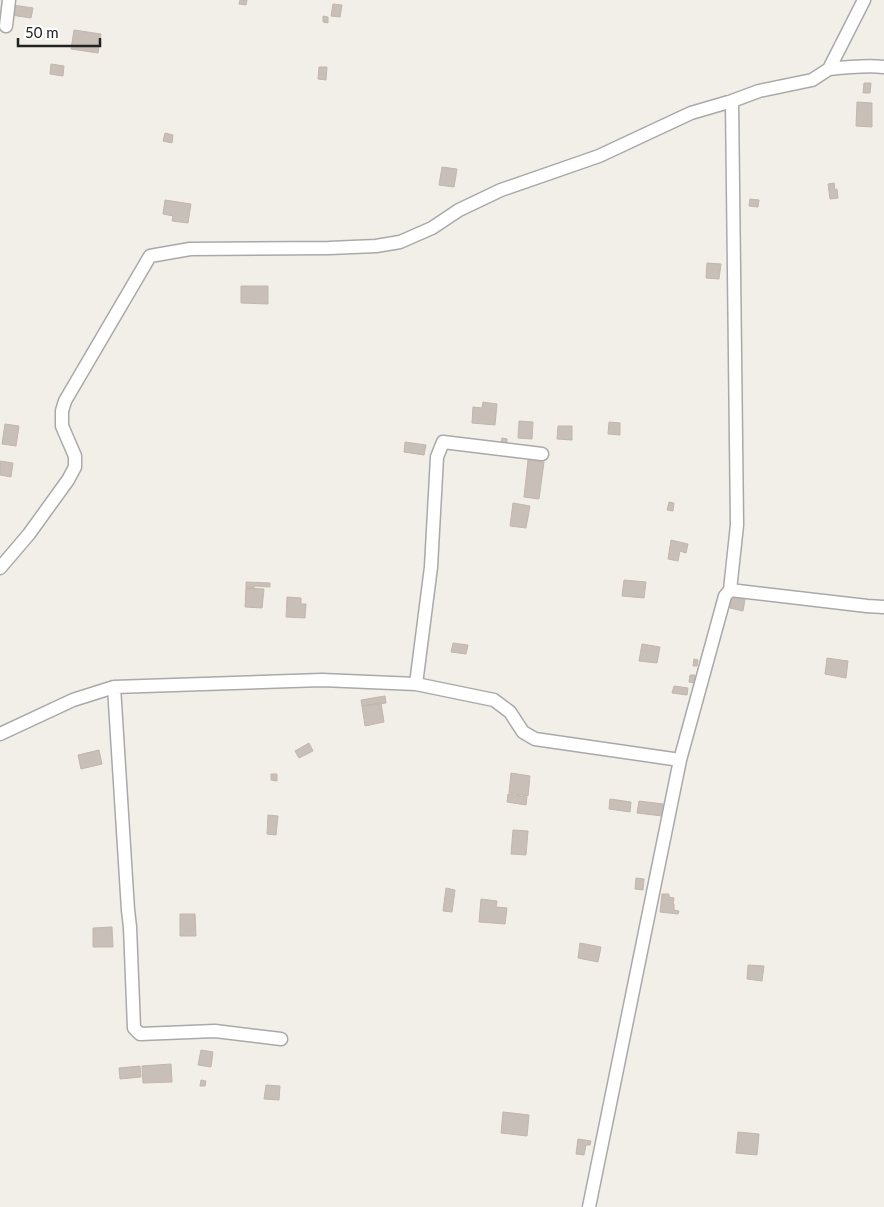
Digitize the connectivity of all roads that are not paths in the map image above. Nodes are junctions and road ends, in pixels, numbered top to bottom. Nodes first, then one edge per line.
1 (10, 0) edge
2 (864, 0) edge
3 (6, 26) dead end
4 (884, 67) edge
5 (829, 68) junction
6 (732, 101) junction
7 (542, 454) dead end
8 (0, 568) edge
9 (730, 590) junction
10 (884, 606) edge
11 (416, 684) junction
12 (114, 687) junction
13 (0, 734) edge
14 (680, 760) junction
15 (280, 1039) dead end
16 (589, 1207) edge

1 - 3 street
2 - 5 street
4 - 5 street
5 - 6 street
6 - 8 street
6 - 9 street
7 - 11 street
9 - 10 street
9 - 14 street
11 - 12 street
11 - 14 street
12 - 13 street
12 - 15 street
14 - 16 street

